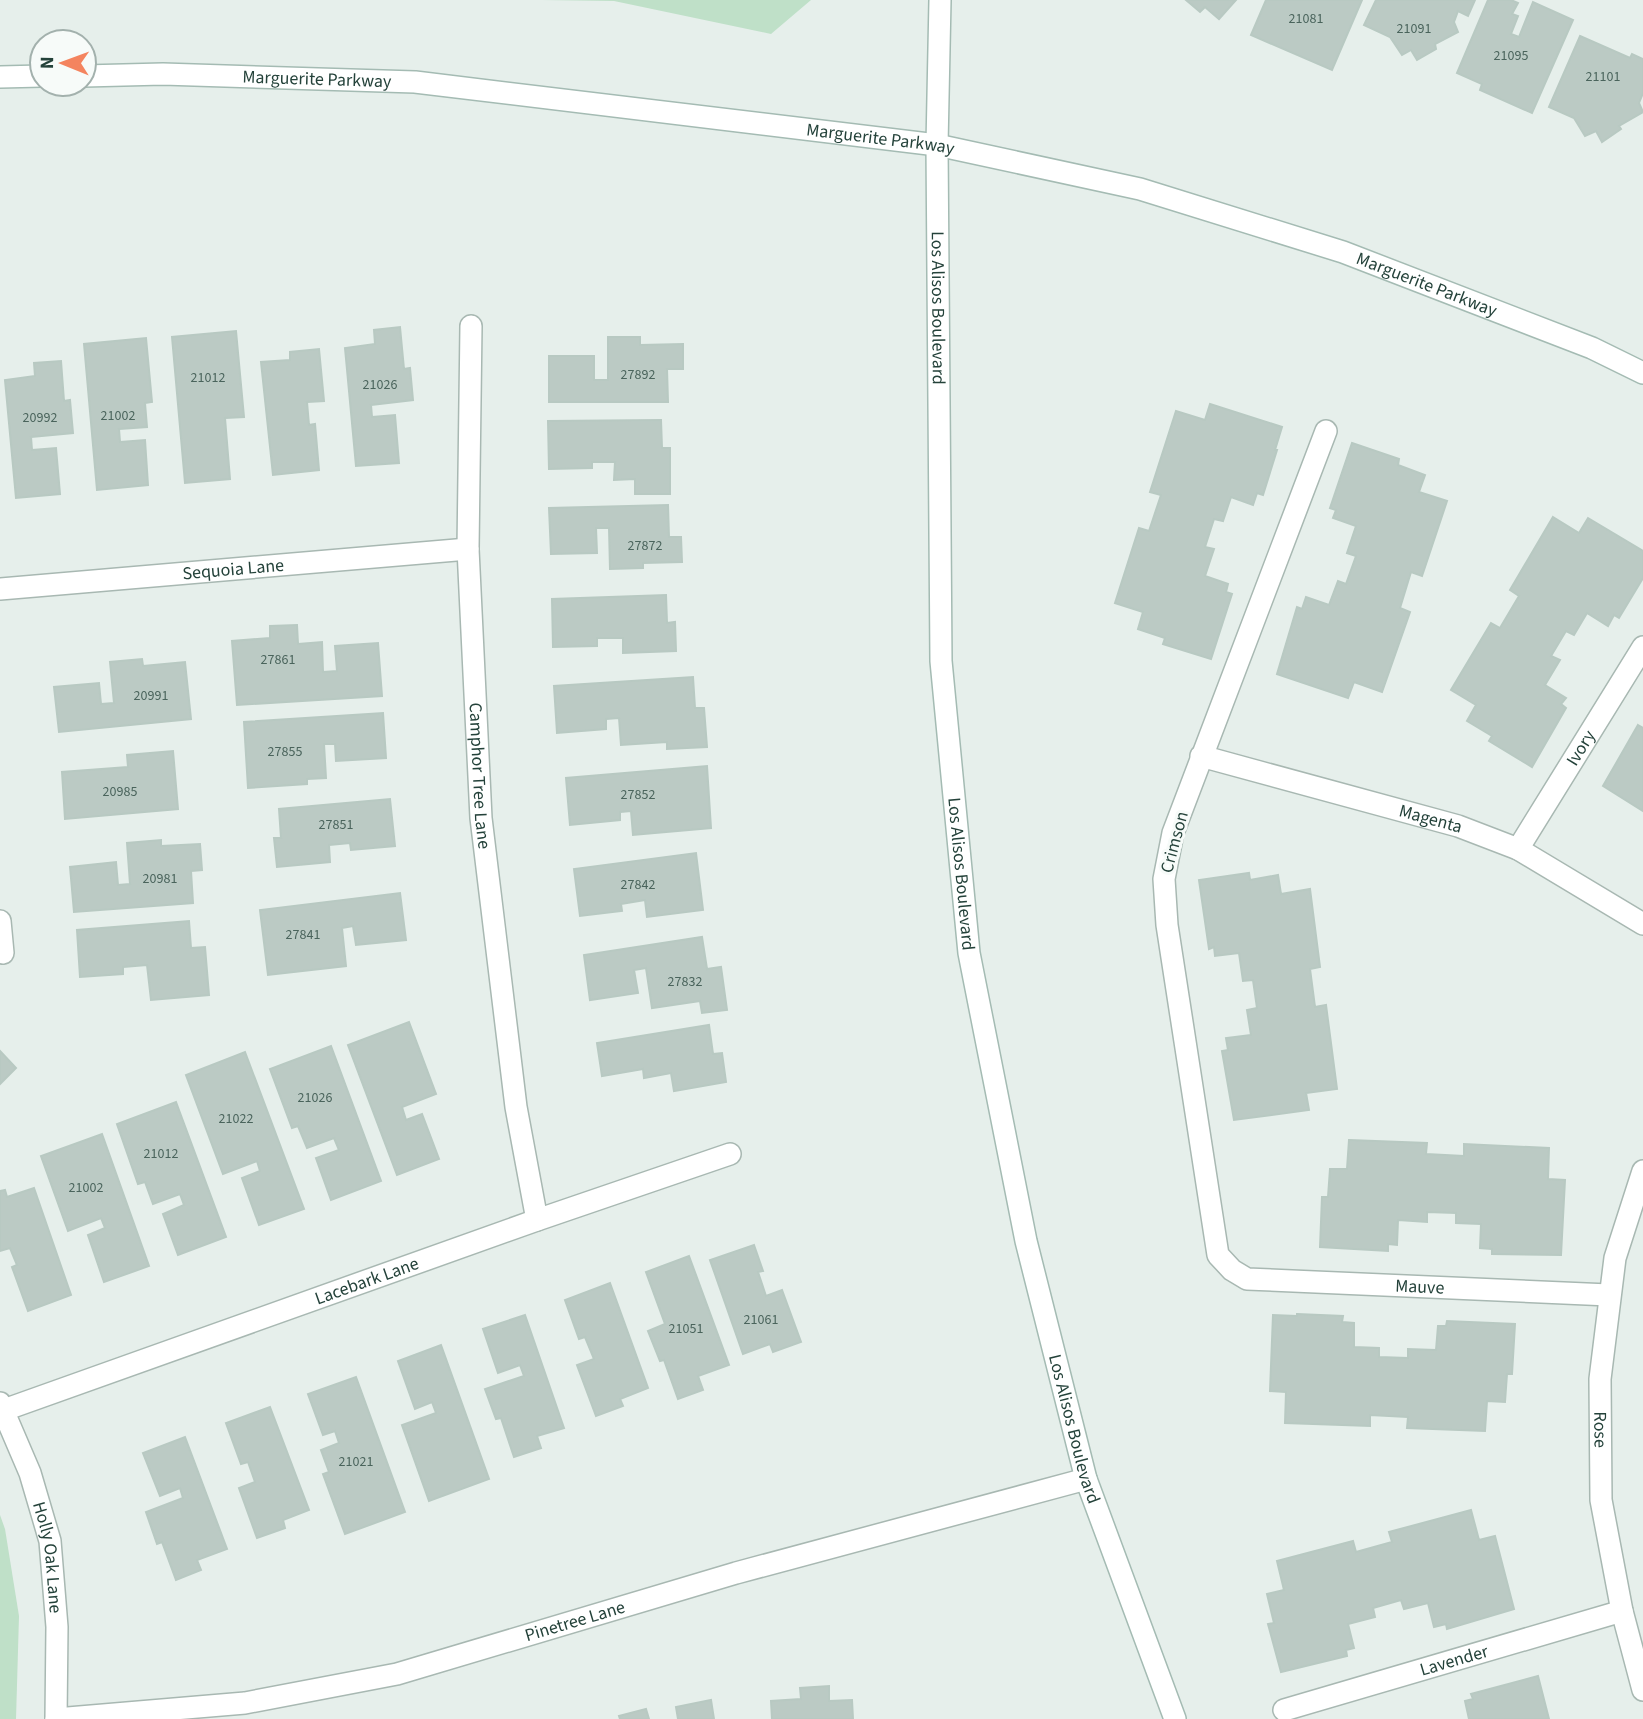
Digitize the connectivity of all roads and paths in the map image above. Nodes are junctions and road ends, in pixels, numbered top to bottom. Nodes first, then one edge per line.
1 (940, 0) edge
2 (28, 76) edge
3 (98, 76) edge
4 (0, 77) edge
5 (937, 145) junction
6 (471, 326) dead end
7 (1643, 373) edge
8 (1326, 431) dead end
9 (468, 549) junction
10 (0, 589) edge
11 (1643, 647) edge
12 (1201, 757) junction
13 (1518, 849) junction
14 (0, 921) edge
15 (1643, 924) edge
16 (3, 953) dead end
17 (730, 1154) dead end
18 (1643, 1171) edge
19 (537, 1220) junction
20 (1232, 1270) joint
21 (1609, 1295) junction
22 (2, 1407) edge
23 (1086, 1479) junction
24 (1622, 1611) junction
25 (1643, 1690) edge
26 (1284, 1710) dead end
27 (56, 1719) edge
28 (1175, 1719) edge

1 - 5 street, Los Alisos Boulevard
2 - 4 street
3 - 5 street, Marguerite Parkway
5 - 7 street, Marguerite Parkway
5 - 23 street, Los Alisos Boulevard
6 - 9 street, Camphor Tree Lane
8 - 12 street, Crimson
9 - 10 street, Sequoia Lane
9 - 19 street, Camphor Tree Lane
11 - 13 street, Ivory
12 - 13 street, Magenta
12 - 20 street, Crimson
13 - 15 street, Magenta
14 - 16 street
17 - 19 street, Lacebark Lane
18 - 21 street, Rose
19 - 22 street, Lacebark Lane
20 - 21 street, Mauve
21 - 24 street, Rose
22 - 27 street, Holly Oak Lane
23 - 27 street, Pinetree Lane
23 - 28 street, Los Alisos Boulevard
24 - 25 street, Rose
24 - 26 street, Lavender

